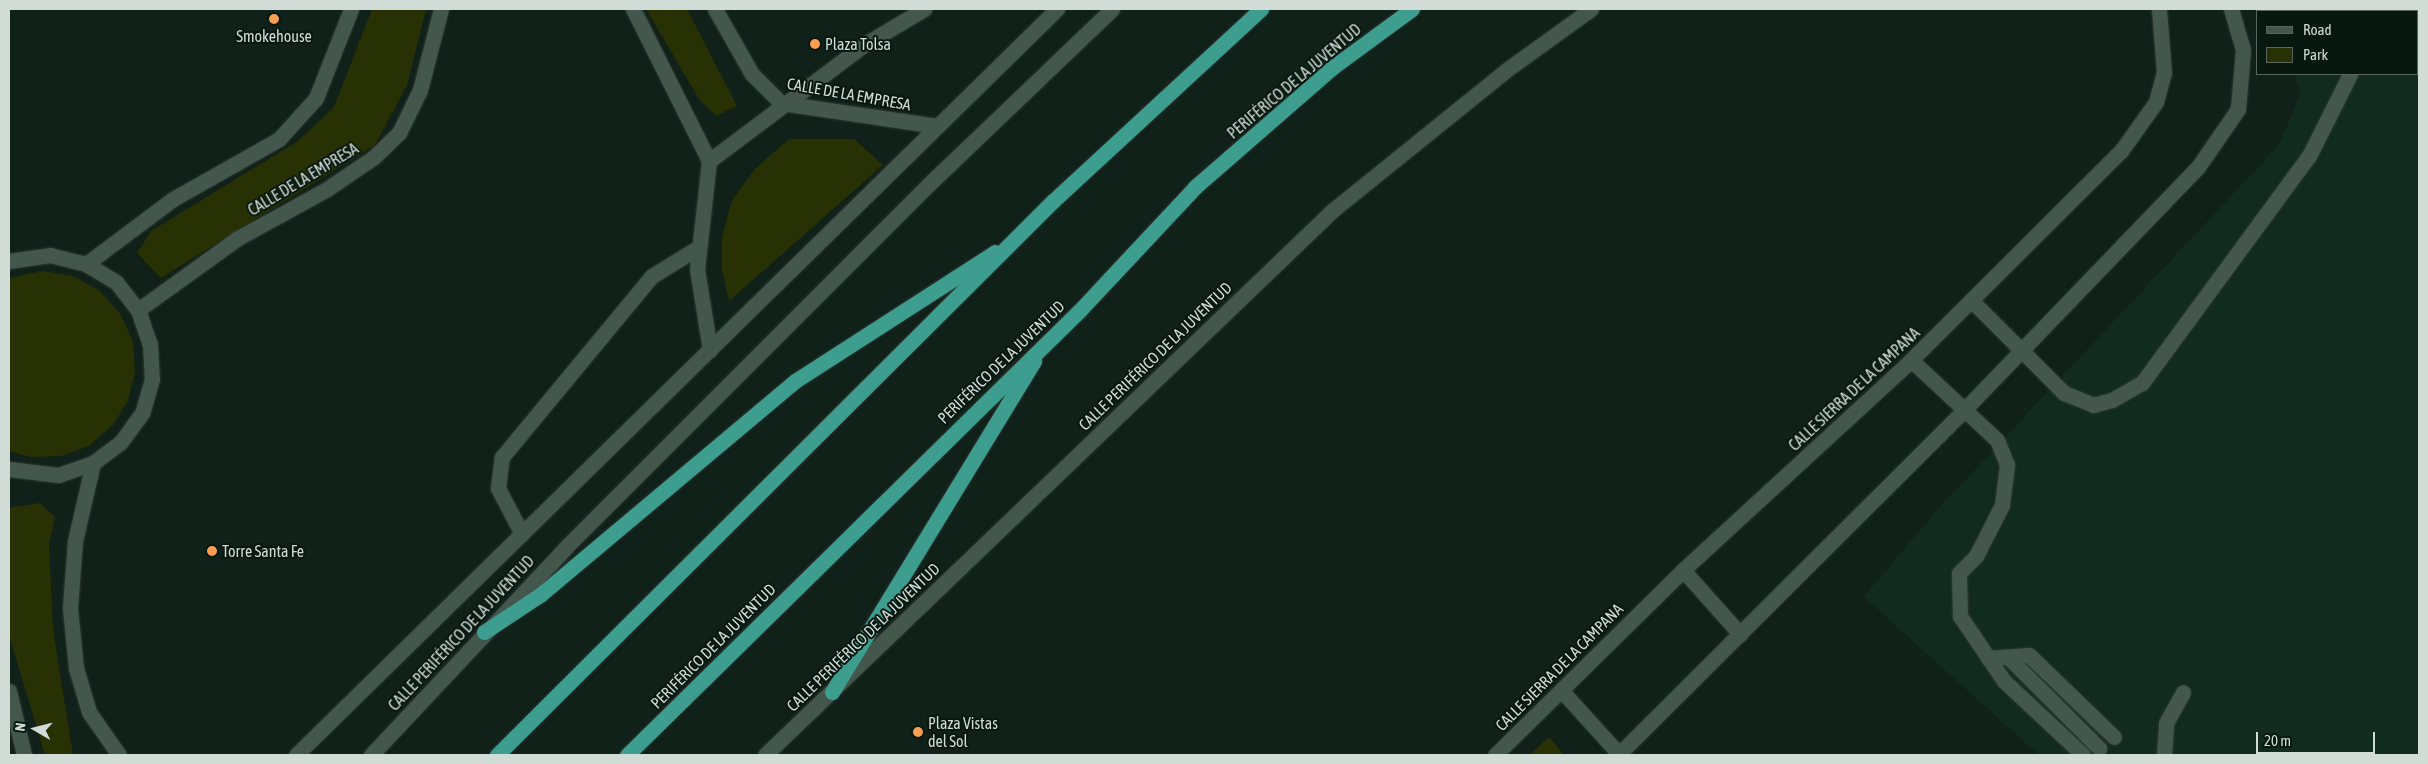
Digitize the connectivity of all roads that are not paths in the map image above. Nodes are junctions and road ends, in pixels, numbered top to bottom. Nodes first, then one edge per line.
1 (351, 9) edge
2 (441, 9) edge
3 (633, 9) edge
4 (715, 9) edge
5 (924, 9) edge
6 (1057, 9) edge
7 (1112, 9) edge
8 (1261, 9) edge
9 (1412, 9) edge
10 (1592, 9) edge
11 (2159, 9) edge
12 (2231, 9) edge
13 (2350, 75) edge
14 (781, 103) junction
15 (936, 126) junction
16 (709, 161) junction
17 (1018, 238) junction
18 (699, 248) junction
19 (9, 261) edge
20 (86, 264) junction
21 (1971, 300) junction
22 (138, 310) junction
23 (1046, 340) junction
24 (710, 350) junction
25 (2020, 352) junction
26 (1912, 360) junction
27 (1965, 409) junction
28 (93, 463) junction
29 (9, 469) edge
30 (522, 534) junction
31 (1683, 570) junction
32 (484, 632) junction
33 (1740, 634) junction
34 (2008, 657) junction
35 (1988, 658) junction
36 (1561, 690) junction
37 (9, 691) edge
38 (832, 692) junction
39 (2183, 692) dead end
40 (2114, 737) dead end
41 (2099, 748) dead end
42 (24, 755) edge
43 (115, 755) edge
44 (296, 755) edge
45 (371, 755) edge
46 (497, 755) edge
47 (627, 755) edge
48 (765, 755) edge
49 (1495, 755) edge
50 (1618, 755) edge
51 (2083, 755) edge
52 (2164, 755) edge

1 - 20 street
2 - 22 street, CALLE DE LA EMPRESA
3 - 16 street
4 - 14 street, CALLE DE LA EMPRESA
5 - 14 street
6 - 15 street
7 - 32 street, CALLE PERIFÉRICO DE LA JUVENTUD
8 - 17 highway
9 - 23 highway, PERIFÉRICO DE LA JUVENTUD
10 - 38 street, CALLE PERIFÉRICO DE LA JUVENTUD
11 - 21 street, CALLE SIERRA DE LA CAMPANA
12 - 25 street
13 - 25 street
14 - 15 street, CALLE DE LA EMPRESA
14 - 16 street
15 - 24 street
16 - 18 street
17 - 32 highway
17 - 46 highway
18 - 24 street
18 - 30 street
19 - 20 street
20 - 22 street
21 - 25 street
21 - 26 street, CALLE SIERRA DE LA CAMPANA
22 - 28 street
23 - 38 highway
23 - 47 highway, PERIFÉRICO DE LA JUVENTUD
24 - 30 street
25 - 27 street
26 - 27 street
26 - 31 street, CALLE SIERRA DE LA CAMPANA
27 - 33 street
27 - 35 street
28 - 29 street
28 - 43 street
30 - 44 street
31 - 33 street
31 - 36 street, CALLE SIERRA DE LA CAMPANA
32 - 45 street, CALLE PERIFÉRICO DE LA JUVENTUD
33 - 50 street
34 - 35 street
34 - 40 street
34 - 41 street
35 - 51 street
36 - 49 street, CALLE SIERRA DE LA CAMPANA
36 - 50 street
37 - 42 street
38 - 48 street, CALLE PERIFÉRICO DE LA JUVENTUD
39 - 52 street

